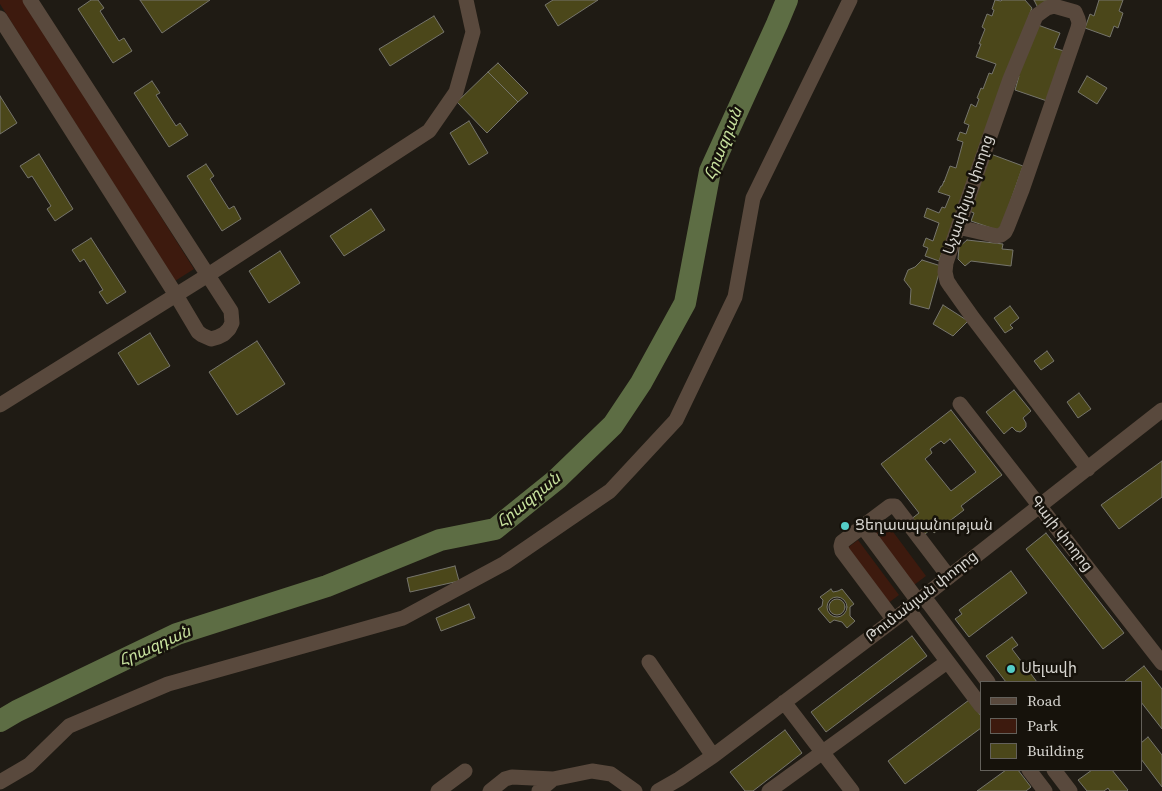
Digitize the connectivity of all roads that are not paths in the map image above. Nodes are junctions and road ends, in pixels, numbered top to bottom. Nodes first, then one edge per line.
1 (30, 0) edge
2 (466, 0) edge
3 (850, 0) edge
4 (1077, 6) edge
5 (0, 18) edge
6 (958, 227) junction
7 (208, 275) junction
8 (176, 295) junction
9 (960, 404) dead end
10 (0, 406) edge
11 (1162, 410) edge
12 (1088, 469) junction
13 (1039, 506) junction
14 (863, 527) junction
15 (949, 577) junction
16 (916, 602) junction
17 (894, 619) junction
18 (649, 662) dead end
19 (947, 662) junction
20 (1162, 663) edge
21 (987, 681) edge
22 (784, 702) junction
23 (980, 705) edge
24 (822, 752) junction
25 (713, 756) junction
26 (465, 771) dead end
27 (1029, 771) edge
28 (1055, 771) edge
29 (553, 779) junction
30 (0, 782) edge
31 (684, 785) edge
32 (438, 791) edge
33 (490, 791) edge
34 (539, 791) edge
35 (635, 791) edge
36 (658, 791) edge
37 (769, 791) edge
38 (852, 791) edge
39 (1044, 791) edge
40 (1070, 791) edge

1 - 7 street
2 - 7 street
3 - 30 street
4 - 6 street, Աչափնյա փողոց
4 - 6 street
5 - 8 street
6 - 12 street, Աչափնյա փողոց
7 - 8 street
7 - 8 street
8 - 10 street
9 - 13 street, Գայի փողոց
11 - 12 street, Թումանյան փողոց
12 - 13 street, Թումանյան փողոց
13 - 15 street, Թումանյան փողոց
13 - 20 street, Գայի փողոց
14 - 15 street
14 - 16 street
14 - 17 street
15 - 16 street, Թումանյան փողոց
16 - 17 street, Թումանյան փողոց
16 - 19 street
16 - 21 street
17 - 22 street, Թումանյան փողոց
18 - 25 street
19 - 23 street
19 - 24 street
22 - 24 street
22 - 25 street, Թումանյան փողոց
24 - 37 street
24 - 38 street
25 - 31 street, Թումանյան փողոց
26 - 32 street
27 - 39 street
28 - 40 street
29 - 33 street
29 - 34 street
29 - 35 street
31 - 36 street, Թումանյան փողոց

